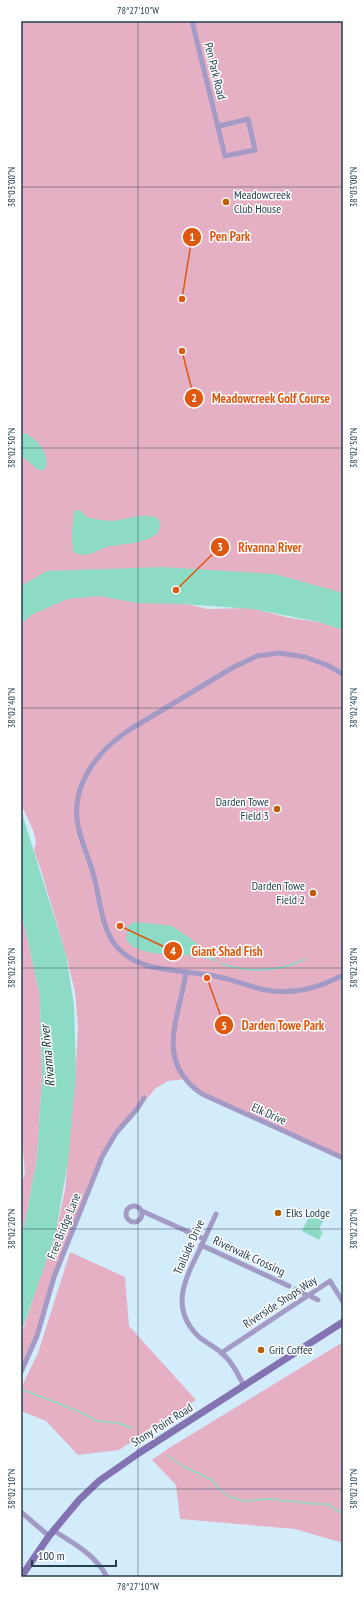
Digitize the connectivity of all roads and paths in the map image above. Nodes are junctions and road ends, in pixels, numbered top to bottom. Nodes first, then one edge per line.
1 (192, 21) edge
2 (219, 126) junction
3 (343, 674) edge
4 (186, 972) junction
5 (343, 975) edge
6 (144, 1098) dead end
7 (343, 1158) edge
8 (142, 1211) dead end
9 (216, 1214) dead end
10 (204, 1239) junction
11 (201, 1245) junction
12 (289, 1286) dead end
13 (296, 1289) dead end
14 (305, 1294) dead end
15 (312, 1297) dead end
16 (318, 1300) dead end
17 (343, 1302) edge
18 (343, 1322) edge
19 (221, 1353) junction
20 (21, 1372) edge
21 (244, 1386) junction
22 (21, 1512) edge
23 (51, 1533) junction
24 (21, 1577) edge
25 (107, 1577) edge

1 - 2 street, Pen Park Road
2 - 2 street, Pen Park Road
3 - 4 street
4 - 5 street
4 - 7 street, Elk Drive
6 - 20 street, Free Bridge Lane
8 - 10 street
9 - 10 street, Trailside Drive
10 - 11 street, Trailside Drive
11 - 12 street, Riverwalk Crossing
11 - 19 street, Trailside Drive
13 - 14 street, Riverwalk Crossing
15 - 16 street
17 - 19 street, Riverside Shops Way
18 - 21 main road, Stony Point Road
19 - 21 street, Trailside Drive
21 - 23 main road, Stony Point Road
22 - 23 street
23 - 24 main road, Stony Point Road
23 - 25 street

